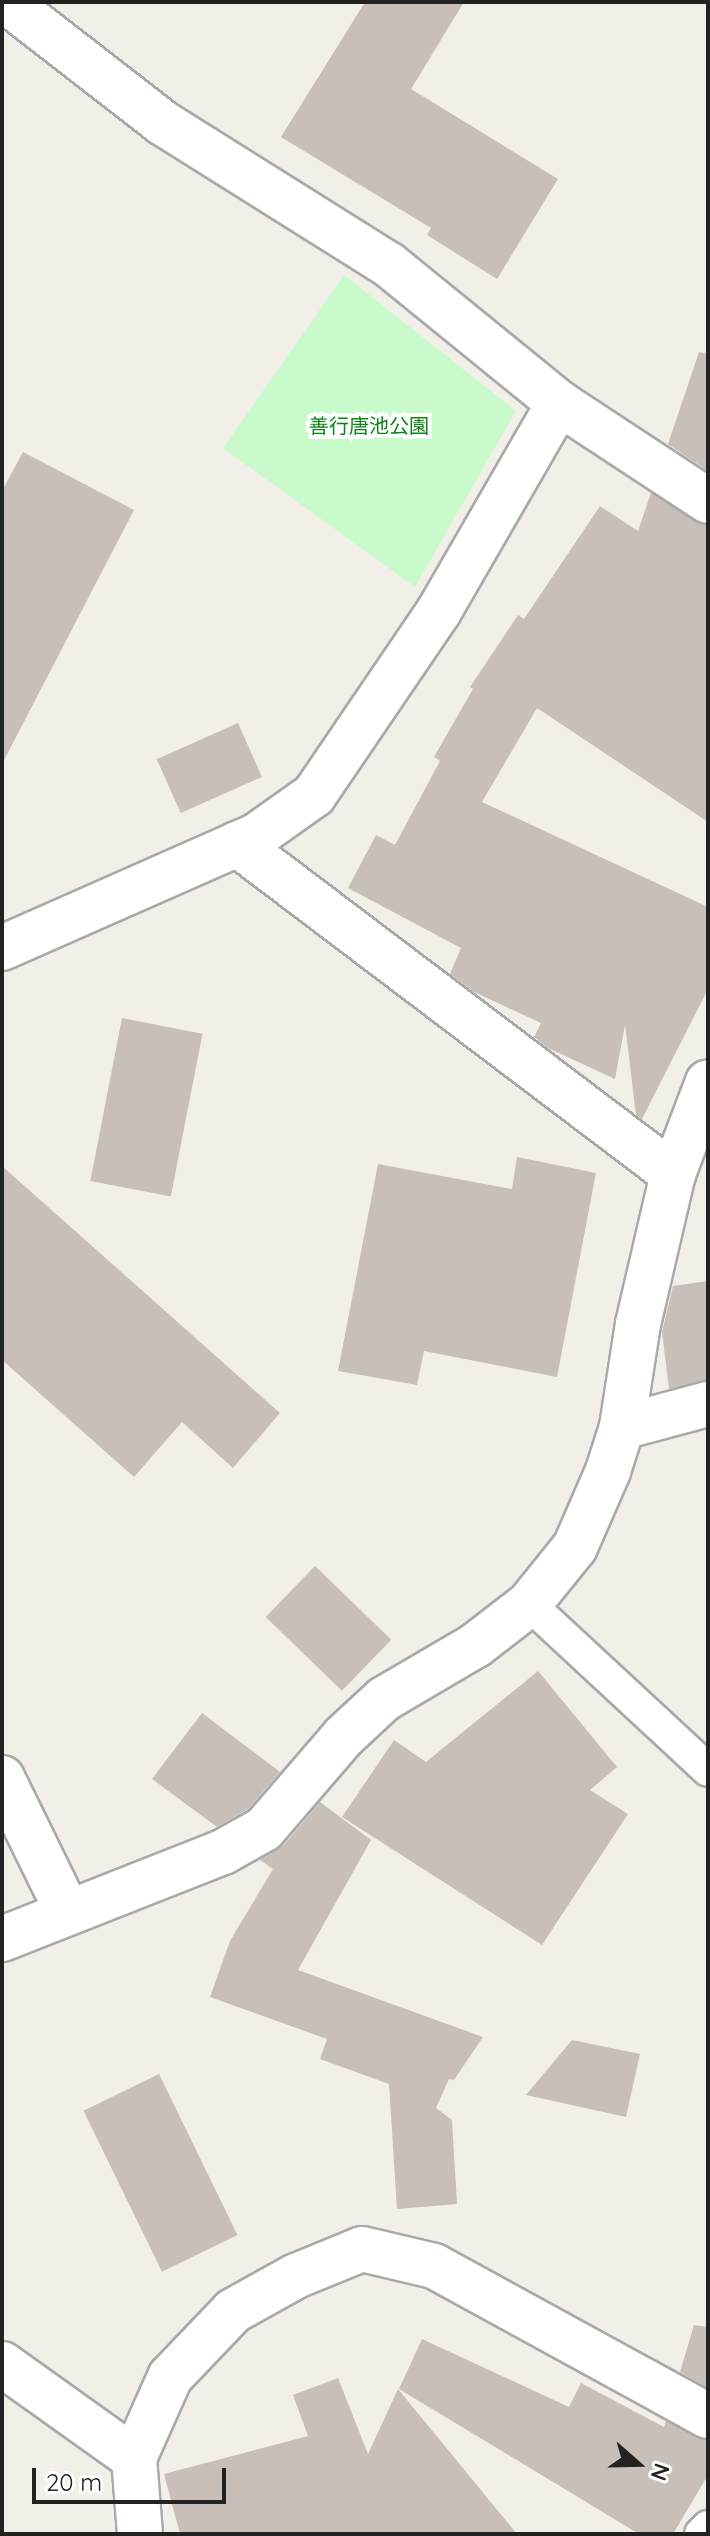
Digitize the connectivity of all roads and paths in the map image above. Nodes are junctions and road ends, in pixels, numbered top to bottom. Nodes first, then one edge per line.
1 (7, 2) edge
2 (559, 403) junction
3 (708, 501) edge
4 (237, 844) junction
5 (2, 948) edge
6 (708, 1082) edge
7 (673, 1174) junction
8 (708, 1404) edge
9 (622, 1427) junction
10 (529, 1604) junction
11 (708, 1770) edge
12 (2, 1778) edge
13 (68, 1913) junction
14 (2, 1939) edge
15 (2, 2364) edge
16 (708, 2416) edge
17 (134, 2458) junction
18 (708, 2527) edge
19 (140, 2534) edge
20 (701, 2534) edge

1 - 2 street
2 - 3 street
2 - 4 street
4 - 5 street
4 - 7 street
6 - 7 street
7 - 9 street
8 - 9 street
9 - 10 street
10 - 11 lane
10 - 13 street
12 - 13 street
13 - 14 street
15 - 17 street
16 - 17 street
17 - 19 street
18 - 20 lane

